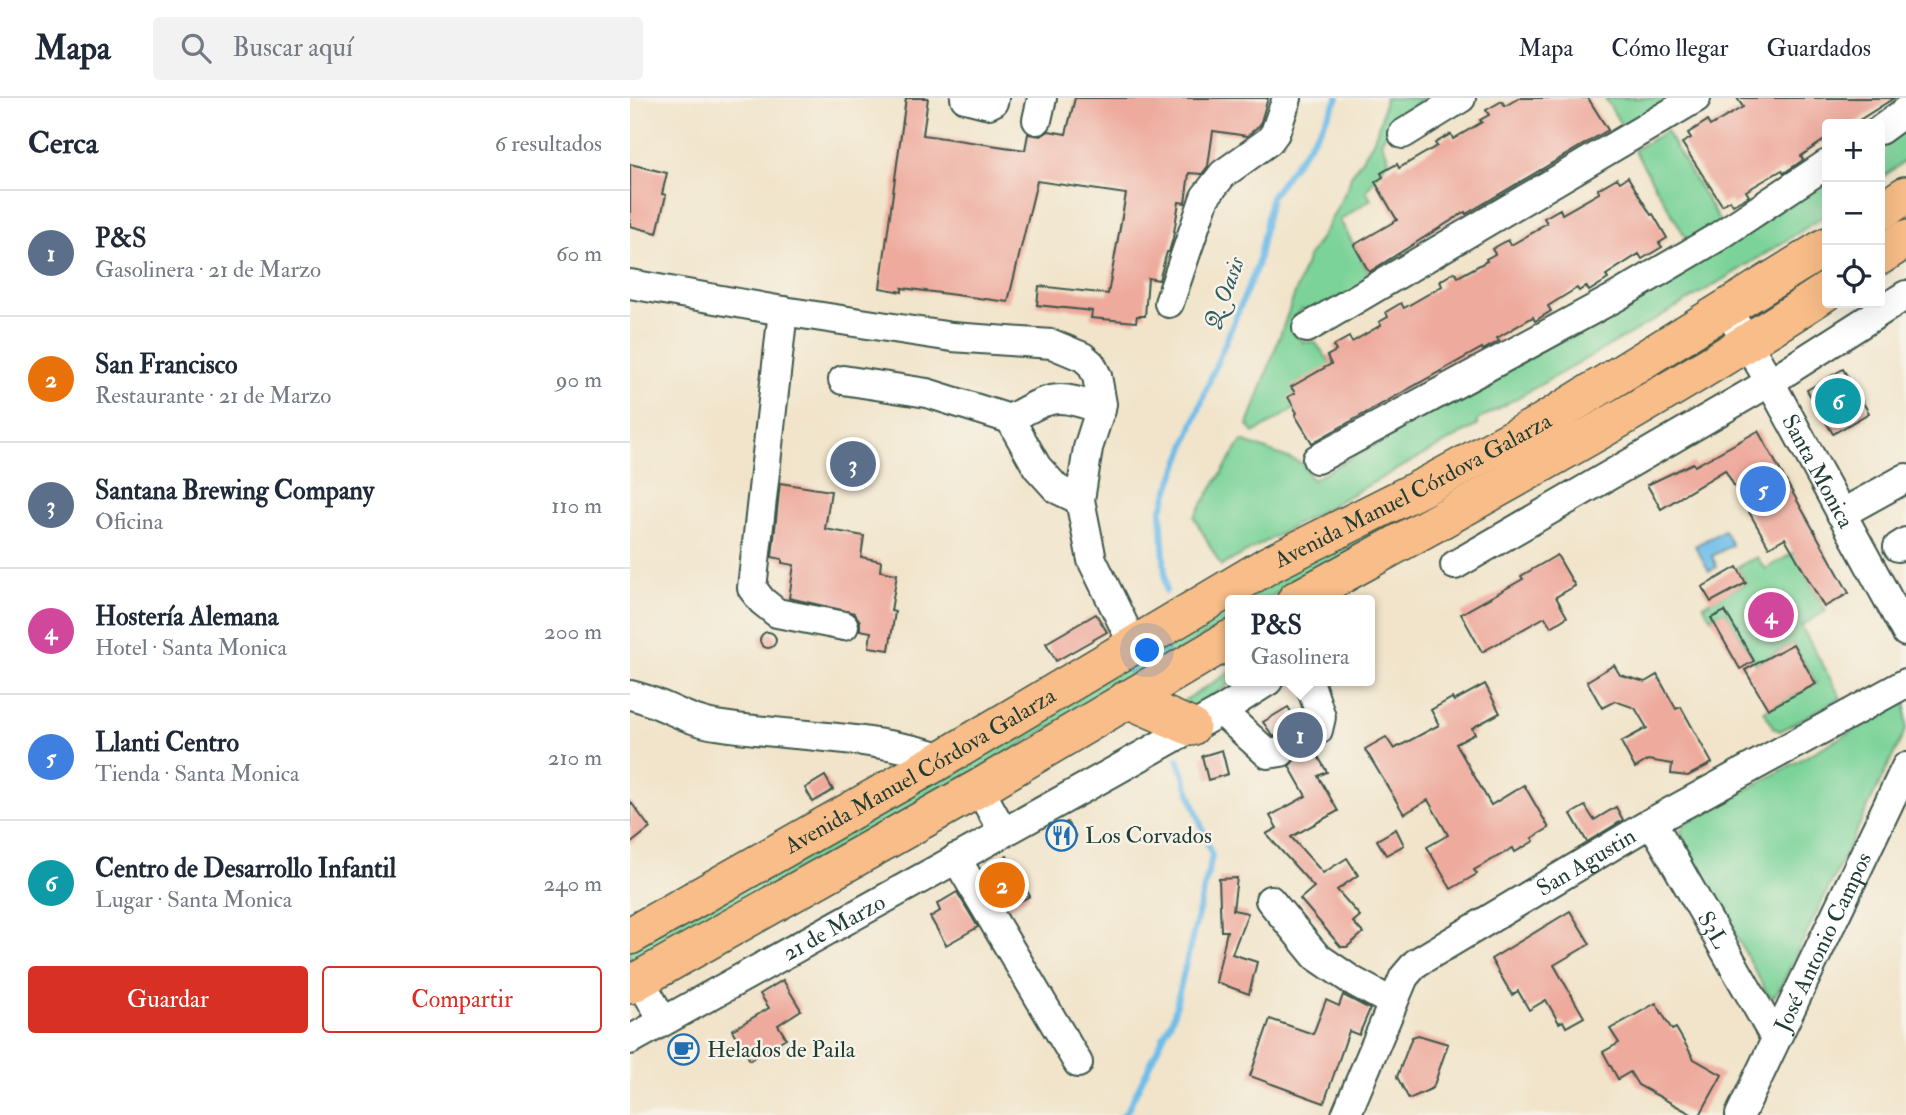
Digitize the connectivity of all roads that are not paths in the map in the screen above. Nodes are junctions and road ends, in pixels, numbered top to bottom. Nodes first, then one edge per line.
1 (965, 98) edge
2 (994, 98) edge
3 (1287, 98) edge
4 (1461, 98) edge
5 (1696, 98) edge
6 (1906, 111) edge
7 (1885, 126) edge
8 (1403, 134) dead end
9 (1822, 167) edge
10 (1906, 195) edge
11 (1885, 209) edge
12 (1906, 239) edge
13 (1822, 249) edge
14 (1885, 253) edge
15 (630, 284) edge
16 (1822, 294) edge
17 (1906, 295) edge
18 (1169, 303) dead end
19 (1727, 309) junction
20 (783, 311) junction
21 (1307, 328) dead end
22 (1747, 344) junction
23 (843, 380) dead end
24 (1770, 382) junction
25 (1101, 410) junction
26 (1010, 419) junction
27 (1317, 459) dead end
28 (1906, 478) edge
29 (1080, 500) junction
30 (1841, 514) junction
31 (1455, 565) dead end
32 (1305, 595) edge
33 (844, 626) dead end
34 (1906, 632) edge
35 (1128, 635) junction
36 (1225, 642) edge
37 (1906, 683) edge
38 (1260, 686) edge
39 (1311, 686) edge
40 (630, 695) edge
41 (1127, 699) junction
42 (1206, 719) junction
43 (1318, 730) dead end
44 (1281, 752) dead end
45 (944, 758) junction
46 (1906, 767) edge
47 (979, 788) junction
48 (1652, 822) junction
49 (1003, 832) junction
50 (956, 858) junction
51 (1270, 900) dead end
52 (630, 936) edge
53 (635, 982) edge
54 (1393, 1003) junction
55 (663, 1021) junction
56 (1775, 1038) junction
57 (630, 1040) edge
58 (1078, 1063) dead end
59 (1346, 1115) edge
60 (1741, 1115) edge

1 - 2 street
3 - 18 street
4 - 8 street
5 - 21 street
6 - 7 street
9 - 27 street
10 - 11 main road
12 - 14 main road
13 - 19 main road, Avenida Manuel Córdova Galarza
15 - 20 street
16 - 22 main road, Avenida Manuel Córdova Galarza
17 - 24 street
19 - 22 street, Santa Monica
19 - 35 main road, Avenida Manuel Córdova Galarza
20 - 25 street
20 - 33 street
22 - 24 street, Santa Monica
22 - 32 main road, Avenida Manuel Córdova Galarza
23 - 26 street
24 - 30 street, Santa Monica
24 - 31 street
25 - 26 street
25 - 29 street
26 - 29 street
28 - 30 street
29 - 35 street
30 - 34 street, Santa Monica
35 - 45 main road, Avenida Manuel Córdova Galarza
36 - 41 main road, Avenida Manuel Córdova Galarza
37 - 48 street, San Agustin
38 - 42 street, 21 de Marzo
39 - 43 street
40 - 45 street
41 - 42 main road
41 - 47 main road, Avenida Manuel Córdova Galarza
42 - 44 street
42 - 49 street, 21 de Marzo
45 - 52 main road, Avenida Manuel Córdova Galarza
46 - 56 street, José Antonio Campos
47 - 49 street
47 - 53 main road, Avenida Manuel Córdova Galarza
48 - 54 street, San Agustin
48 - 56 street, S3L
49 - 50 street, 21 de Marzo
50 - 55 street, 21 de Marzo
50 - 58 street
51 - 54 street
53 - 55 street
54 - 59 street, San Agustin
55 - 57 street, 21 de Marzo
56 - 60 street, José Antonio Campos

